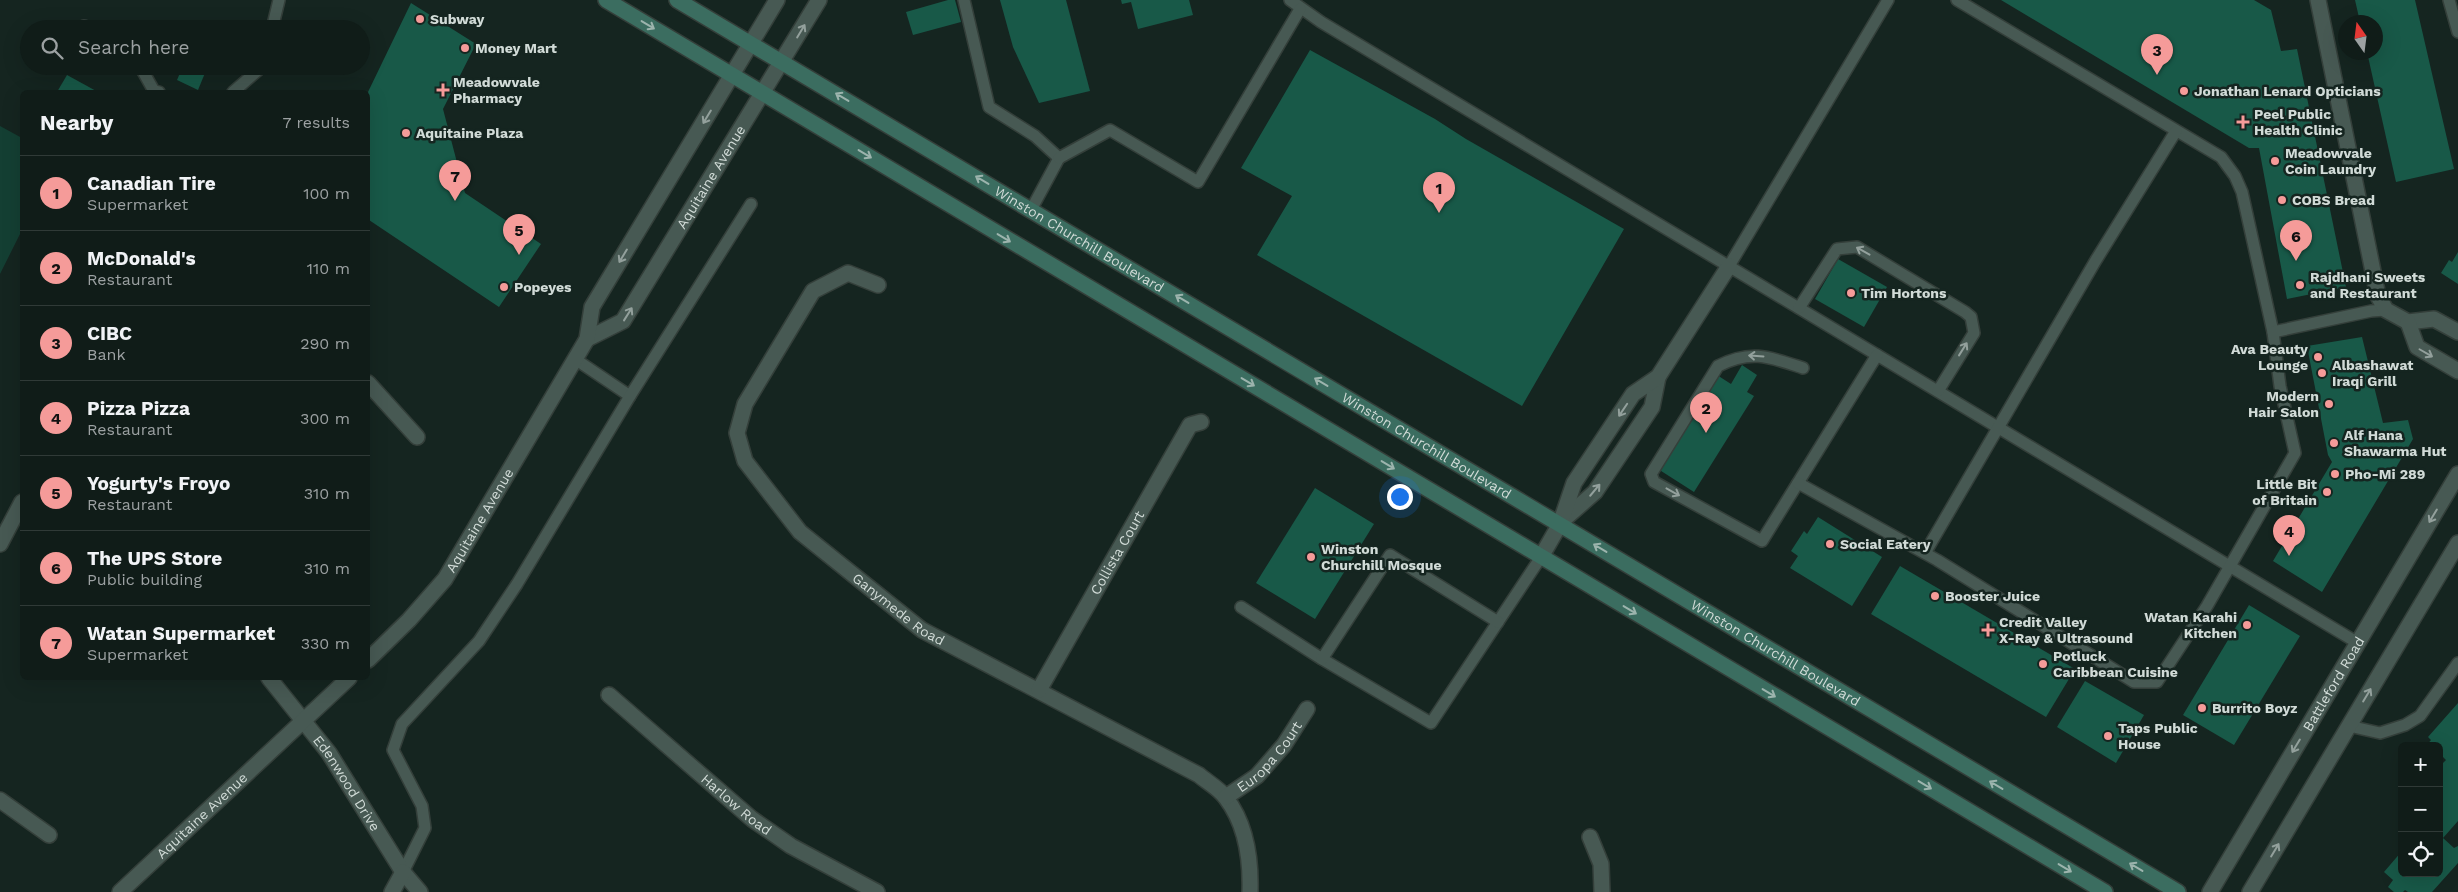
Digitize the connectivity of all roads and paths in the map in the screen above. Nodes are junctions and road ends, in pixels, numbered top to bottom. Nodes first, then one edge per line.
1 (279, 0) edge
2 (606, 0) edge
3 (677, 0) edge
4 (777, 0) edge
5 (819, 0) edge
6 (964, 0) edge
7 (1290, 0) edge
8 (1888, 0) edge
9 (1957, 0) edge
10 (2318, 0) edge
11 (2450, 0) edge
12 (1300, 9) junction
13 (274, 20) edge
14 (2458, 32) edge
15 (751, 44) junction
16 (782, 62) junction
17 (145, 75) edge
18 (252, 75) edge
19 (732, 75) junction
20 (153, 90) edge
21 (234, 90) edge
22 (763, 93) junction
23 (2176, 131) junction
24 (1059, 158) junction
25 (751, 204) dead end
26 (1031, 210) junction
27 (1729, 266) junction
28 (878, 285) dead end
29 (1800, 308) junction
30 (2386, 310) junction
31 (2408, 322) junction
32 (2273, 332) junction
33 (2458, 332) edge
34 (587, 339) junction
35 (1877, 355) junction
36 (575, 359) junction
37 (1803, 368) dead end
38 (2458, 371) edge
39 (1658, 377) junction
40 (370, 385) edge
41 (1938, 391) junction
42 (630, 396) junction
43 (1201, 422) dead end
44 (1999, 428) junction
45 (417, 437) dead end
46 (2458, 474) edge
47 (1798, 483) junction
48 (20, 506) edge
49 (1560, 524) junction
50 (2458, 543) edge
51 (0, 544) edge
52 (1925, 553) junction
53 (1541, 557) junction
54 (2228, 565) junction
55 (1241, 607) dead end
56 (1498, 622) junction
57 (2358, 643) junction
58 (370, 658) edge
59 (1322, 659) junction
60 (2458, 663) edge
61 (271, 680) edge
62 (347, 680) edge
63 (1039, 690) junction
64 (609, 695) dead end
65 (1307, 710) dead end
66 (304, 720) junction
67 (2349, 726) junction
68 (1226, 797) junction
69 (0, 800) edge
70 (49, 835) dead end
71 (1590, 837) dead end
72 (403, 872) junction
73 (120, 892) edge
74 (392, 892) edge
75 (420, 892) edge
76 (877, 892) edge
77 (1250, 892) edge
78 (1602, 892) edge
79 (2105, 892) edge
80 (2178, 892) edge
81 (2210, 892) edge
82 (2250, 892) edge

1 - 13 lane
2 -> 19 main road
3 - 15 main road, Winston Churchill Boulevard
4 - 15 street, Aquitaine Avenue
16 -> 5 street, Aquitaine Avenue
6 - 24 lane
7 - 12 lane
8 - 27 lane
9 - 23 lane
10 - 30 street
11 - 14 lane
12 - 24 lane
12 - 27 lane
15 - 16 main road, Winston Churchill Boulevard
15 - 19 street, Aquitaine Avenue
16 - 22 street, Aquitaine Avenue
26 -> 16 main road, Winston Churchill Boulevard
17 - 20 lane
18 - 21 lane
19 - 22 main road
19 -> 34 street, Aquitaine Avenue
34 -> 22 street, Aquitaine Avenue
22 -> 53 main road
23 - 32 lane
23 - 44 lane
24 - 26 lane
25 - 42 lane
49 -> 26 main road, Winston Churchill Boulevard
27 - 29 lane
27 - 39 street
28 - 63 street, Ganymede Road
29 - 35 lane
41 -> 29 lane
30 - 31 street
30 - 32 lane
31 - 33 street
31 -> 38 street
32 - 54 lane
34 - 36 street, Aquitaine Avenue
35 - 41 lane
35 - 47 lane
36 - 42 lane
36 - 58 street, Aquitaine Avenue
37 -> 47 lane
39 -> 49 street
49 -> 39 street
40 - 45 street
41 - 44 lane
42 - 72 lane
43 - 63 street, Collista Court
44 - 52 lane
44 - 54 lane
46 -> 57 street, Battleford Road
47 - 52 lane
48 - 51 street
49 - 53 street
80 -> 49 main road, Winston Churchill Boulevard
67 -> 50 street
52 - 54 lane
53 - 56 lane
53 -> 79 main road
54 - 57 lane
55 - 59 lane
56 - 59 lane
56 - 59 lane
57 -> 81 street, Battleford Road
60 - 67 lane
61 - 66 street, Edenwood Drive
62 - 66 street, Aquitaine Avenue
63 - 68 street, Ganymede Road
64 - 76 street, Harlow Road
65 - 68 street, Europa Court
66 - 72 street, Edenwood Drive
66 - 73 street, Aquitaine Avenue
82 -> 67 street
68 - 77 street, Ganymede Road
69 - 70 street
71 - 78 street
72 - 74 street
72 - 75 street, Edenwood Drive

